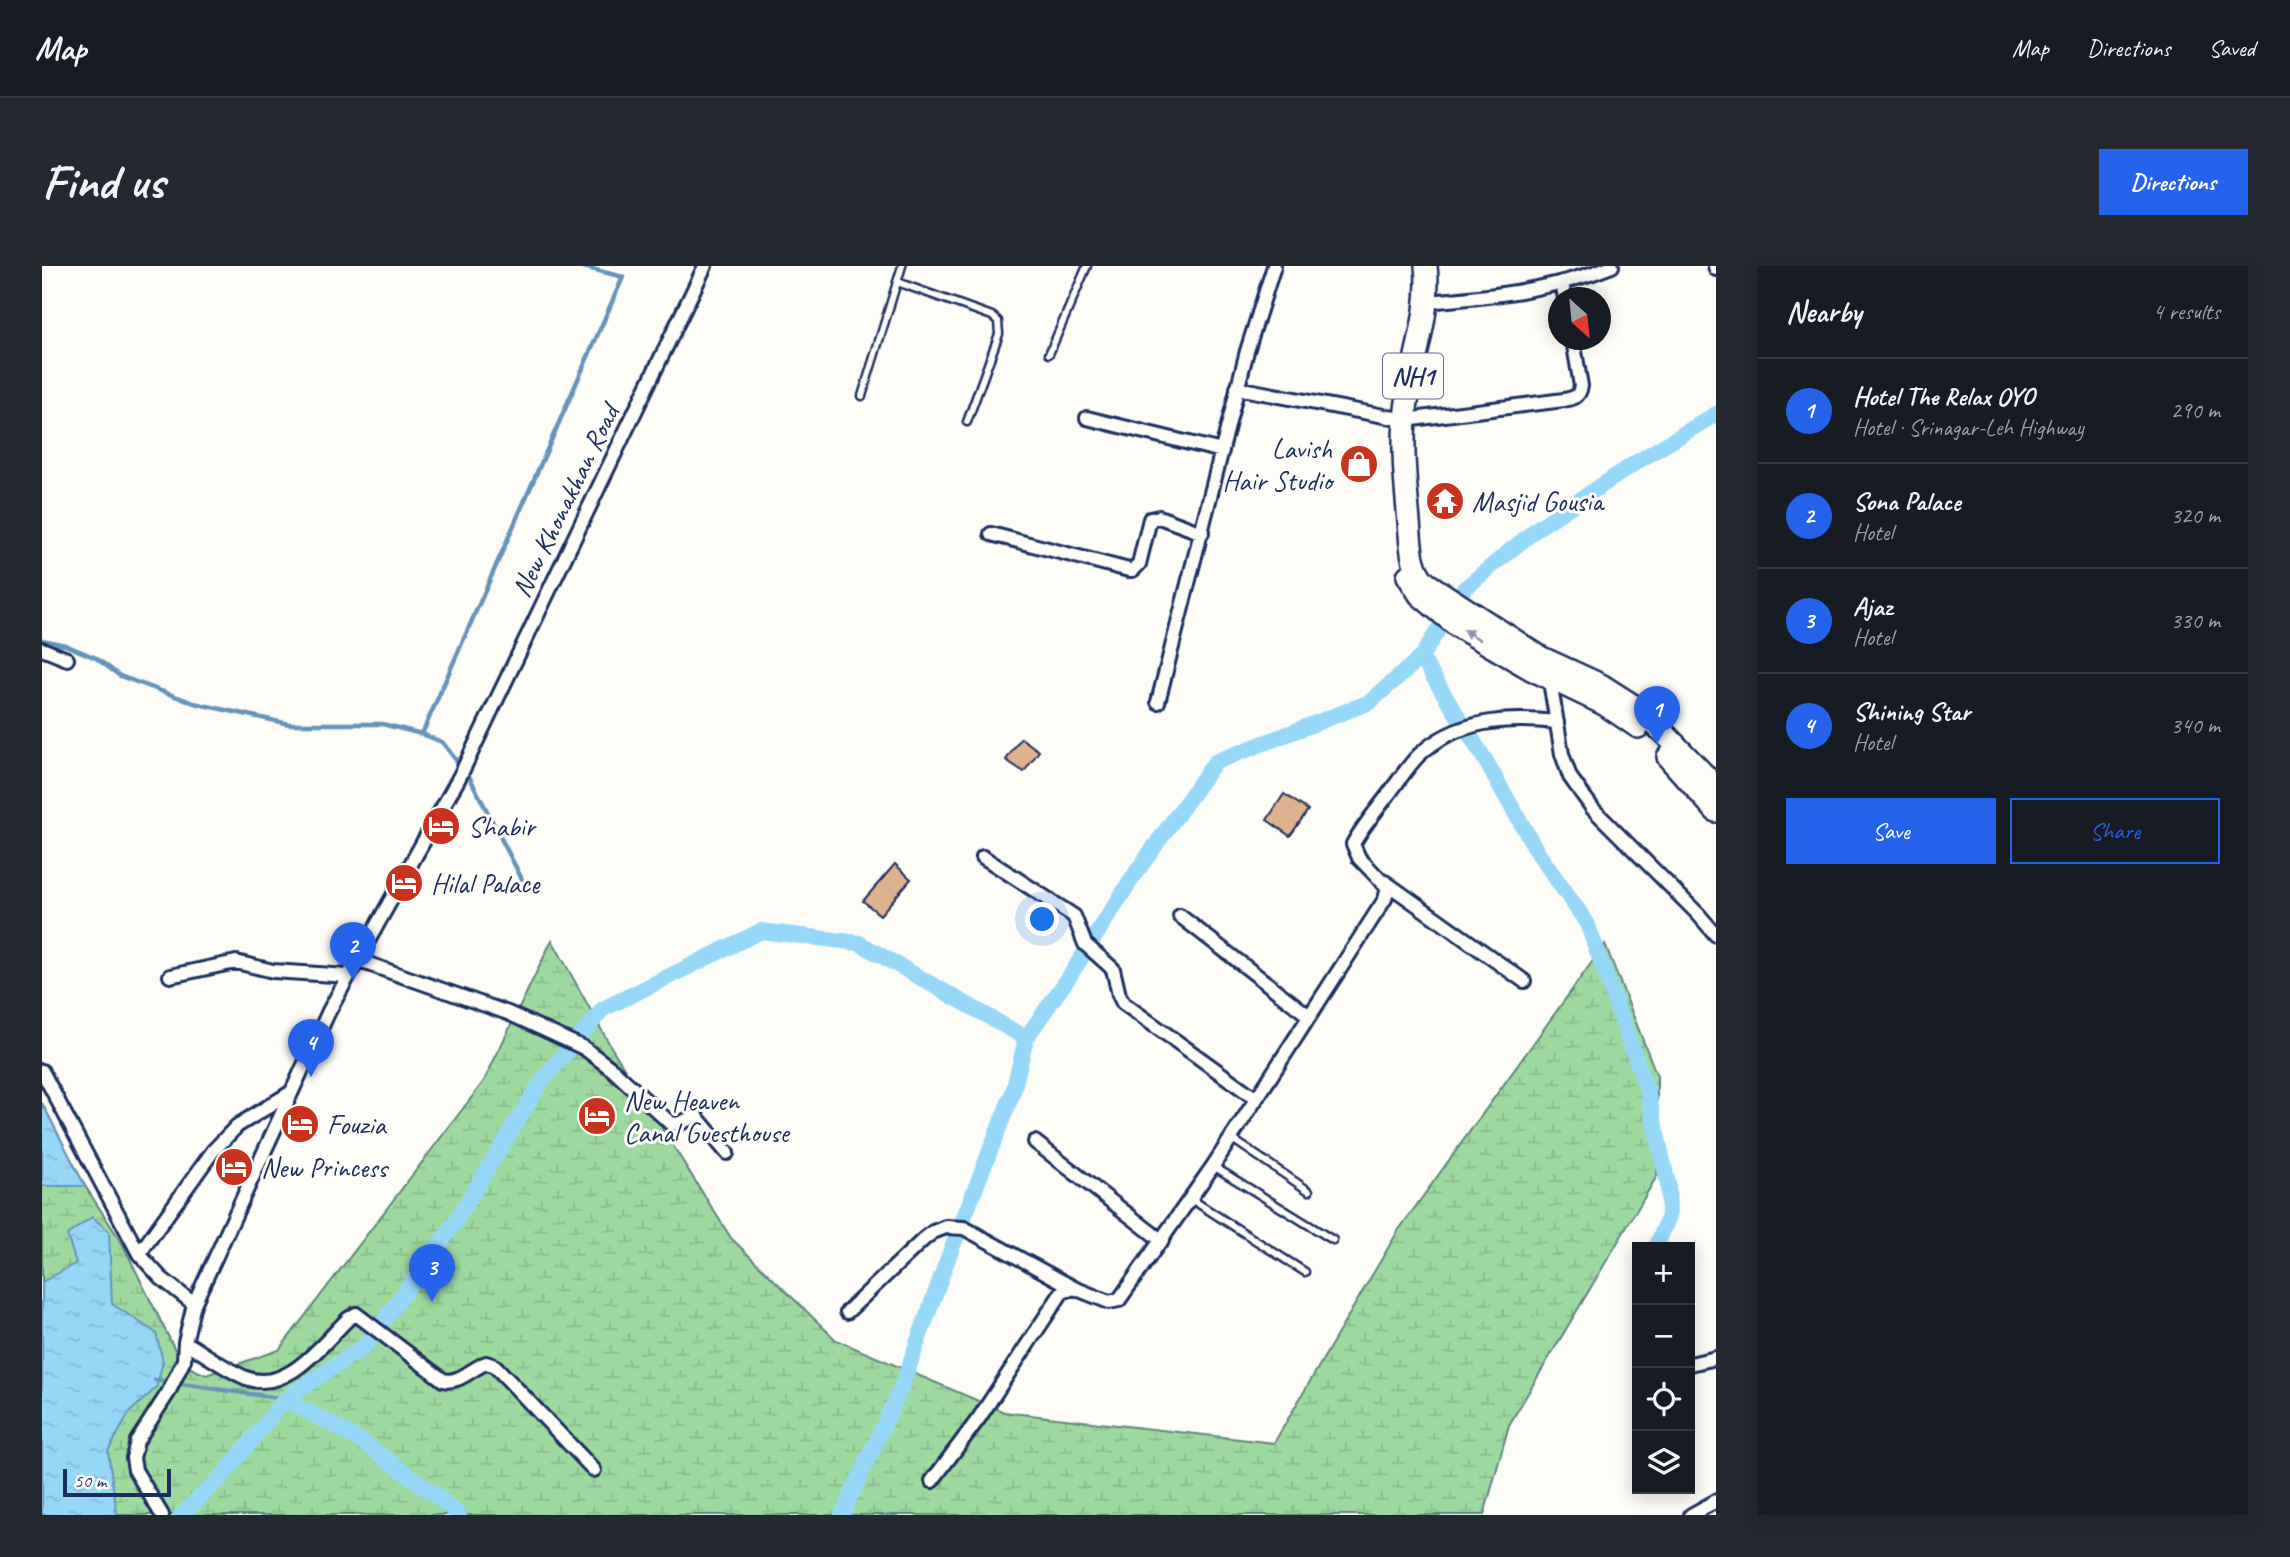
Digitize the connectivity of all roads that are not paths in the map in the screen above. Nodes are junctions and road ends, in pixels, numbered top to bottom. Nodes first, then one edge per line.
1 (705, 266) edge
2 (902, 266) edge
3 (1087, 266) edge
4 (1274, 266) edge
5 (1426, 266) edge
6 (1612, 266) edge
7 (897, 282) junction
8 (1562, 282) junction
9 (1563, 287) edge
10 (1426, 302) junction
11 (1575, 350) edge
12 (1049, 354) dead end
13 (1237, 388) junction
14 (862, 396) dead end
15 (1087, 418) dead end
16 (1405, 419) junction
17 (967, 422) dead end
18 (1222, 451) junction
19 (1202, 533) junction
20 (991, 534) dead end
21 (42, 649) edge
22 (67, 659) dead end
23 (1542, 666) junction
24 (1158, 702) dead end
25 (1557, 722) junction
26 (1716, 787) edge
27 (1716, 811) edge
28 (984, 857) dead end
29 (1384, 881) junction
30 (1180, 916) dead end
31 (1716, 934) edge
32 (357, 960) junction
33 (170, 976) dead end
34 (348, 976) junction
35 (1524, 981) dead end
36 (1309, 1016) junction
37 (42, 1071) edge
38 (292, 1093) junction
39 (1255, 1098) junction
40 (1231, 1138) junction
41 (1035, 1142) dead end
42 (727, 1153) dead end
43 (1213, 1166) junction
44 (1309, 1191) dead end
45 (1191, 1199) junction
46 (1333, 1240) dead end
47 (1162, 1241) junction
48 (139, 1254) junction
49 (1305, 1272) dead end
50 (1074, 1288) junction
51 (194, 1304) junction
52 (847, 1312) dead end
53 (185, 1342) junction
54 (1716, 1358) edge
55 (1695, 1363) edge
56 (594, 1470) dead end
57 (932, 1481) dead end
58 (1716, 1501) edge
59 (161, 1514) edge
60 (1691, 1515) edge

1 - 32 street, New Khonakhan Road
2 - 7 lane
3 - 12 lane
4 - 13 street
5 - 10 highway, NH1
6 - 8 street
7 - 14 lane
7 - 17 lane
8 - 9 street
8 - 10 street
10 - 16 highway, NH1
11 - 16 street
13 - 16 street
13 - 18 street
15 - 18 street
16 - 23 highway, NH1
18 - 19 street
19 - 20 street
19 - 24 street
21 - 22 street
23 - 25 street
23 - 26 highway, NH1
23 - 27 highway, NH1
25 - 29 street
25 - 31 street
28 - 39 street
29 - 35 street
29 - 36 street
30 - 36 street
32 - 34 street, New Khonakhan Road
32 - 42 street
33 - 34 street
34 - 38 street, New Khonakhan Road
36 - 39 street
37 - 48 street
38 - 48 street
38 - 51 street, New Khonakhan Road
39 - 40 street
40 - 43 street
40 - 44 lane
41 - 47 street
43 - 45 street
43 - 46 lane
45 - 47 street
45 - 49 lane
47 - 50 street
48 - 51 street
50 - 52 street
50 - 57 street
51 - 53 street, New Khonakhan Road
53 - 56 street
53 - 59 street, New Khonakhan Road
54 - 55 street
58 - 60 street

